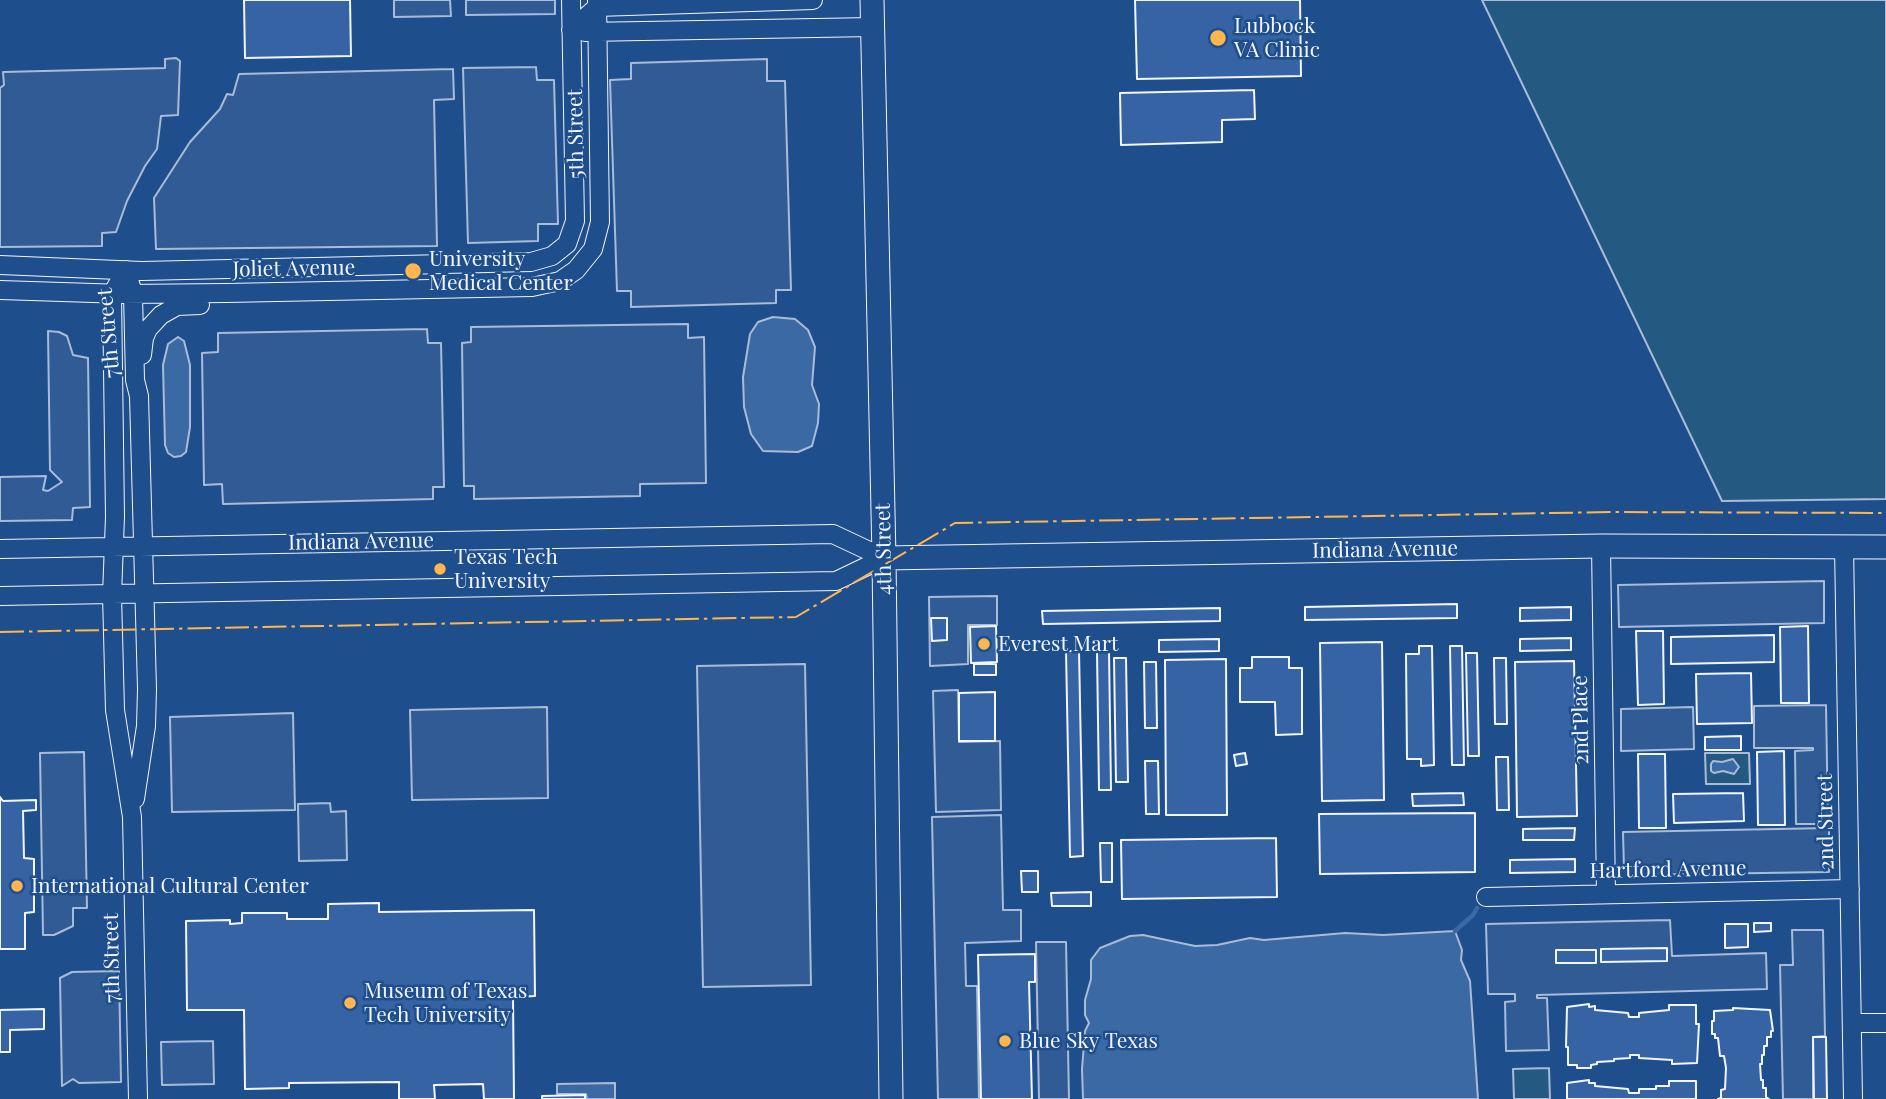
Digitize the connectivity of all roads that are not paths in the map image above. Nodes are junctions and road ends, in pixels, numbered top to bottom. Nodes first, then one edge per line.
1 (571, 0) edge
2 (813, 0) edge
3 (872, 0) edge
4 (597, 3) edge
5 (873, 27) junction
6 (571, 30) junction
7 (597, 33) junction
8 (562, 250) joint
9 (583, 263) joint
10 (0, 265) edge
11 (125, 270) junction
12 (0, 290) edge
13 (226, 293) junction
14 (112, 294) junction
15 (133, 294) junction
16 (139, 396) junction
17 (1844, 545) junction
18 (1601, 546) junction
19 (113, 547) junction
20 (143, 547) junction
21 (1886, 547) edge
22 (0, 549) edge
23 (884, 558) junction
24 (112, 595) junction
25 (145, 595) junction
26 (0, 596) edge
27 (132, 817) junction
28 (1850, 889) junction
29 (1606, 894) junction
30 (1486, 897) dead end
31 (1852, 1023) junction
32 (1886, 1023) edge
33 (138, 1099) edge
34 (891, 1099) edge
35 (1853, 1099) edge

1 - 6 street, 5th Street
2 - 4 street
3 - 5 main road, 4th Street
4 - 6 street
4 - 7 street, 5th Street
5 - 7 street
5 - 23 main road, 4th Street
6 - 7 street
6 - 8 street, 5th Street
7 - 9 street, 5th Street
8 - 11 street, Joliet Avenue
9 - 13 street, Joliet Avenue
10 - 11 street, Joliet Avenue
11 - 14 street, 7th Street
11 - 15 street, 7th Street
12 - 14 street, Joliet Avenue
13 - 15 street, Joliet Avenue
13 - 16 street
14 - 15 street, Joliet Avenue
14 - 19 street, 7th Street
15 - 16 street, 7th Street
16 - 20 street, 7th Street
17 - 18 main road, Indiana Avenue
17 - 21 main road, Indiana Avenue
17 - 28 street, 2nd Street
18 - 23 main road, Indiana Avenue
18 - 29 street, 2nd Place
19 - 20 street, Indiana Avenue
19 - 22 street, Indiana Avenue
19 - 24 street, 7th Street
20 - 23 street, Indiana Avenue
20 - 25 street, 7th Street
23 - 25 street, Indiana Avenue
23 - 34 main road, 4th Street
24 - 25 street, Indiana Avenue
24 - 26 street, Indiana Avenue
24 - 27 street, 7th Street
25 - 27 street, 7th Street
27 - 33 street, 7th Street
28 - 29 street, Hartford Avenue
28 - 31 street, 2nd Street
29 - 30 street, Hartford Avenue
31 - 32 street
31 - 35 street, 2nd Street

